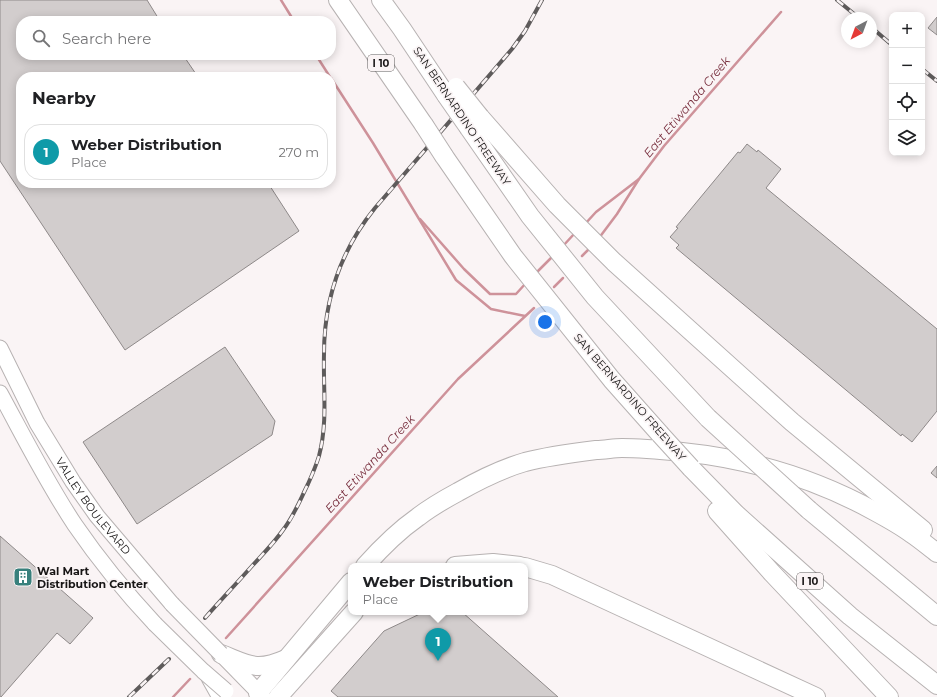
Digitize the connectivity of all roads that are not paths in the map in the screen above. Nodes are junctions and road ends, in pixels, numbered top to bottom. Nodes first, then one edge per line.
1 (338, 0) edge
2 (381, 0) edge
3 (475, 123) junction
4 (0, 348) edge
5 (0, 393) edge
6 (691, 468) junction
7 (937, 542) edge
8 (937, 553) edge
9 (368, 563) edge
10 (528, 568) edge
11 (348, 586) edge
12 (351, 615) edge
13 (937, 616) edge
14 (221, 654) joint
15 (287, 658) junction
16 (245, 670) junction
17 (937, 685) edge
18 (226, 695) edge
19 (259, 696) edge
20 (278, 697) edge
21 (816, 697) edge
22 (889, 697) edge

1 - 6 highway, SAN BERNARDINO FREEWAY / I 10, bridge
2 - 3 highway, SAN BERNARDINO FREEWAY, bridge
3 - 7 highway
3 - 13 highway, SAN BERNARDINO FREEWAY, bridge
4 - 14 main road, VALLEY BOULEVARD, bridge
5 - 18 main road, VALLEY BOULEVARD, bridge
6 - 17 highway, SAN BERNARDINO FREEWAY / I 10
6 - 22 highway
8 - 9 highway
10 - 21 highway
11 - 15 highway
12 - 20 highway
14 - 16 highway
15 - 16 highway
15 - 19 highway
16 - 19 main road

